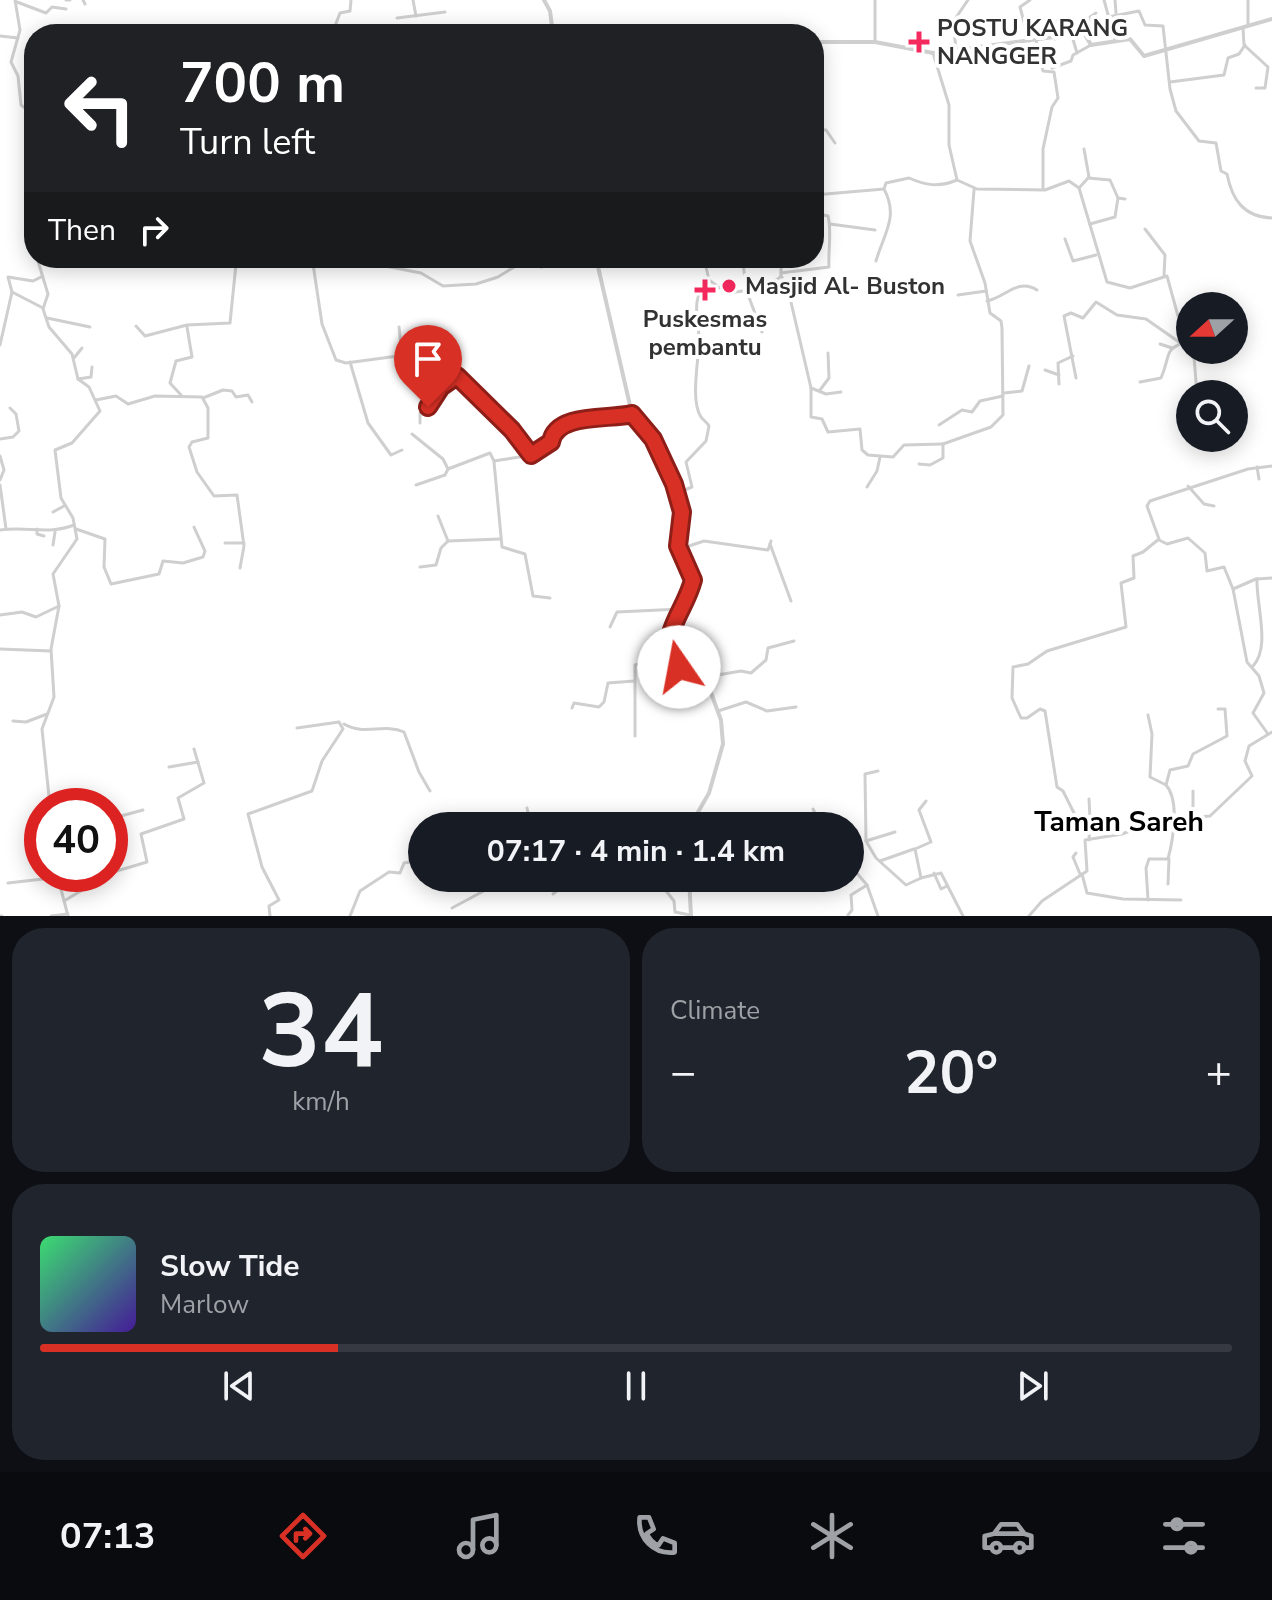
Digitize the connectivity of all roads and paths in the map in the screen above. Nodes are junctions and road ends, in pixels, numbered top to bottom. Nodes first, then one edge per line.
1 (351, 0) edge
2 (413, 0) edge
3 (544, 0) edge
4 (875, 0) edge
5 (968, 0) edge
6 (1030, 0) edge
7 (1104, 0) edge
8 (1115, 0) edge
9 (1246, 0) edge
10 (16, 1) edge
11 (66, 9) dead end
12 (445, 12) dead end
13 (1096, 13) dead end
14 (1116, 13) junction
15 (416, 16) junction
16 (1108, 17) junction
17 (397, 18) dead end
18 (1066, 19) dead end
19 (1272, 19) edge
20 (336, 24) edge
21 (552, 24) edge
22 (1246, 27) junction
23 (1084, 33) junction
24 (0, 36) edge
25 (1072, 36) junction
26 (18, 38) junction
27 (1055, 39) junction
28 (1036, 40) junction
29 (1115, 40) junction
30 (1029, 41) junction
31 (824, 42) edge
32 (875, 42) junction
33 (1091, 45) junction
34 (1245, 45) junction
35 (954, 50) junction
36 (1167, 51) junction
37 (933, 53) junction
38 (1077, 53) junction
39 (1051, 69) junction
40 (1170, 82) junction
41 (1256, 88) dead end
42 (24, 107) edge
43 (824, 130) edge
44 (835, 143) dead end
45 (1084, 149) dead end
46 (1088, 178) junction
47 (957, 180) junction
48 (1079, 188) junction
49 (884, 189) junction
50 (974, 189) junction
51 (1043, 189) junction
52 (824, 195) edge
53 (1118, 198) junction
54 (1125, 199) dead end
55 (824, 215) edge
56 (1272, 218) edge
57 (830, 224) junction
58 (1088, 224) junction
59 (1145, 229) dead end
60 (875, 230) dead end
61 (1065, 239) dead end
62 (1096, 255) junction
63 (876, 261) dead end
64 (39, 268) edge
65 (236, 268) edge
66 (315, 268) edge
67 (395, 268) edge
68 (513, 268) edge
69 (598, 268) edge
70 (706, 268) edge
71 (744, 268) edge
72 (781, 268) edge
73 (823, 268) edge
74 (824, 268) edge
75 (781, 275) junction
76 (1164, 276) junction
77 (41, 277) junction
78 (709, 280) junction
79 (1037, 290) dead end
80 (986, 291) junction
81 (12, 292) junction
82 (747, 292) junction
83 (958, 295) dead end
84 (986, 301) junction
85 (1176, 304) edge
86 (43, 308) junction
87 (47, 318) junction
88 (187, 325) junction
89 (136, 326) dead end
90 (90, 327) dead end
91 (399, 327) dead end
92 (762, 332) dead end
93 (1176, 340) edge
94 (1160, 344) dead end
95 (0, 345) edge
96 (1176, 345) edge
97 (82, 348) dead end
98 (1172, 348) junction
99 (828, 353) dead end
100 (402, 356) junction
101 (1073, 356) junction
102 (74, 358) junction
103 (350, 362) junction
104 (1029, 366) dead end
105 (92, 367) dead end
106 (1045, 370) dead end
107 (1059, 375) junction
108 (457, 376) junction
109 (1076, 378) dead end
110 (78, 379) junction
111 (1140, 382) dead end
112 (1059, 384) dead end
113 (811, 388) junction
114 (820, 390) junction
115 (841, 392) dead end
116 (1004, 394) junction
117 (181, 395) junction
118 (203, 398) junction
119 (96, 400) junction
120 (252, 402) dead end
121 (10, 408) dead end
122 (632, 414) junction
123 (420, 423) dead end
124 (939, 425) dead end
125 (412, 434) dead end
126 (0, 439) edge
127 (943, 444) junction
128 (402, 450) dead end
129 (528, 455) junction
130 (0, 456) edge
131 (880, 457) junction
132 (494, 461) junction
133 (919, 464) dead end
134 (1272, 466) edge
135 (1257, 467) junction
136 (448, 469) junction
137 (1259, 479) dead end
138 (0, 483) edge
139 (416, 485) dead end
140 (1188, 486) junction
141 (867, 487) dead end
142 (676, 494) junction
143 (64, 506) junction
144 (1214, 506) dead end
145 (53, 512) dead end
146 (438, 516) dead end
147 (194, 527) dead end
148 (3, 529) edge
149 (37, 529) junction
150 (55, 532) junction
151 (76, 532) junction
152 (44, 536) dead end
153 (500, 539) junction
154 (1159, 539) junction
155 (448, 541) junction
156 (225, 543) dead end
157 (244, 543) junction
158 (53, 545) dead end
159 (679, 549) junction
160 (420, 567) dead end
161 (240, 568) dead end
162 (1272, 578) edge
163 (1257, 579) junction
164 (1233, 589) junction
165 (550, 598) dead end
166 (791, 601) dead end
167 (59, 606) junction
168 (680, 609) junction
169 (0, 615) edge
170 (610, 627) dead end
171 (794, 641) dead end
172 (0, 649) edge
173 (51, 651) junction
174 (668, 656) junction
175 (1253, 666) junction
176 (686, 668) junction
177 (706, 677) junction
178 (635, 681) junction
179 (684, 683) dead end
180 (796, 707) dead end
181 (572, 708) dead end
182 (1218, 709) dead end
183 (718, 711) junction
184 (47, 714) junction
185 (1148, 715) dead end
186 (13, 721) dead end
187 (341, 723) junction
188 (297, 728) dead end
189 (1270, 733) edge
190 (635, 736) dead end
191 (194, 749) dead end
192 (198, 762) junction
193 (169, 767) dead end
194 (878, 771) dead end
195 (1166, 785) junction
196 (49, 788) edge
197 (430, 791) dead end
198 (1193, 791) dead end
199 (1089, 799) dead end
200 (926, 801) dead end
201 (527, 808) dead end
202 (813, 809) dead end
203 (143, 810) dead end
204 (528, 812) edge
205 (698, 812) edge
206 (814, 812) edge
207 (128, 814) edge
208 (1090, 818) junction
209 (1193, 818) junction
210 (1173, 820) junction
211 (895, 832) dead end
212 (1089, 840) junction
213 (866, 841) junction
214 (915, 849) junction
215 (1076, 853) dead end
216 (1168, 859) junction
217 (880, 861) junction
218 (408, 862) edge
219 (128, 868) edge
220 (934, 873) junction
221 (1081, 874) junction
222 (921, 878) junction
223 (24, 881) edge
224 (864, 881) edge
225 (8, 883) dead end
226 (1168, 884) dead end
227 (867, 885) junction
228 (948, 886) junction
229 (62, 892) edge
230 (79, 892) edge
231 (482, 892) edge
232 (555, 892) edge
233 (667, 892) edge
234 (690, 892) edge
235 (553, 894) dead end
236 (1148, 900) junction
237 (1181, 900) dead end
238 (64, 901) junction
239 (452, 908) dead end
240 (68, 915) edge
241 (848, 915) edge
242 (51, 916) edge
243 (270, 916) edge
244 (350, 916) edge
245 (691, 916) edge
246 (878, 916) edge
247 (963, 916) edge
248 (1029, 916) edge

1 - 20 street
2 - 15 street
3 - 21 street
4 - 32 street
5 - 35 street
6 - 30 street
7 - 16 street
8 - 14 street
9 - 22 street
10 - 11 street
10 - 26 street
12 - 15 street
13 - 23 street
14 - 16 street
14 - 36 street
15 - 17 street
16 - 29 street
18 - 27 street
19 - 22 street
22 - 34 street
22 - 36 street
23 - 25 street
23 - 33 street
24 - 26 street
25 - 27 street
25 - 38 street
26 - 42 street
27 - 28 street
28 - 30 street
28 - 39 street
29 - 33 street
29 - 36 street
30 - 35 street
31 - 32 street
32 - 37 street
33 - 38 street
34 - 40 street
34 - 41 street
35 - 37 street
36 - 40 street
37 - 47 street
38 - 39 street
39 - 51 street
40 - 56 street
43 - 44 street
45 - 46 street
46 - 48 street
46 - 53 street
47 - 49 street
47 - 50 street
48 - 51 street
48 - 58 street
49 - 52 street
49 - 63 street
50 - 51 street
50 - 80 street
53 - 54 street
53 - 58 street
55 - 57 street
57 - 60 street
57 - 74 street
58 - 62 street
59 - 76 street
61 - 62 street
62 - 76 street
64 - 77 street
65 - 88 street
66 - 103 street
67 - 68 street
69 - 122 street
70 - 78 street
71 - 82 street
72 - 75 street
73 - 75 street
75 - 82 street
75 - 113 street
76 - 85 street
77 - 81 street
77 - 86 street
78 - 82 street
78 - 142 street
79 - 84 street
80 - 83 street
80 - 84 street
81 - 86 street
81 - 95 street
82 - 92 street
84 - 116 street
86 - 87 street
87 - 90 street
87 - 102 street
88 - 89 street
88 - 117 street
91 - 100 street
93 - 101 street
94 - 98 street
96 - 98 street
97 - 102 street
98 - 111 street
99 - 114 street
100 - 103 street
100 - 108 street
101 - 107 street
101 - 109 street
102 - 110 street
103 - 128 street
104 - 116 street
105 - 110 street
106 - 107 street
107 - 112 street
108 - 123 street
108 - 129 street
110 - 119 street
113 - 114 street
113 - 131 street
114 - 115 street
116 - 124 street
116 - 127 street
117 - 118 street
117 - 119 street
118 - 120 street
118 - 157 street
119 - 143 street
121 - 126 street
122 - 129 street
122 - 142 street
125 - 136 street
127 - 131 street
127 - 133 street
129 - 132 street
130 - 138 street
131 - 141 street
132 - 136 street
132 - 153 street
134 - 135 street
135 - 137 street
135 - 140 street
136 - 139 street
138 - 148 street
140 - 144 street
140 - 154 street
142 - 159 street
143 - 145 street
143 - 151 street
146 - 155 street
147 - 151 street
148 - 149 street
149 - 150 street
149 - 152 street
150 - 151 street
150 - 158 street
151 - 167 street
153 - 155 street
153 - 165 street
154 - 164 street
154 - 208 street
155 - 160 street
156 - 157 street
157 - 161 street
159 - 166 street
159 - 168 street
162 - 163 street
163 - 164 street
163 - 175 street
164 - 175 street
167 - 169 street
167 - 173 street
168 - 170 street
168 - 174 street
171 - 177 street
172 - 173 street
173 - 184 street
174 - 176 street
174 - 178 street
175 - 189 street
176 - 177 street
176 - 179 street
177 - 183 street
178 - 181 street
178 - 190 street
180 - 183 street
182 - 195 street
183 - 205 street
184 - 186 street
184 - 196 street
185 - 195 street
187 - 188 street
187 - 197 street
187 - 243 street
189 - 209 street
191 - 192 street
192 - 193 street
192 - 219 street
194 - 213 street
195 - 210 street
198 - 209 street
199 - 208 street
200 - 214 street
201 - 204 street
202 - 206 street
203 - 207 street
208 - 212 street
209 - 210 street
210 - 212 street
210 - 216 street
211 - 213 street
212 - 221 street
213 - 217 street
214 - 217 street
214 - 222 street
215 - 221 street
216 - 226 street
216 - 236 street
217 - 222 street
218 - 244 street
220 - 222 street
220 - 228 street
220 - 228 street
221 - 236 street
221 - 248 street
223 - 225 street
224 - 227 street
227 - 241 street
227 - 246 street
228 - 247 street
229 - 238 street
230 - 238 street
231 - 239 street
232 - 235 street
233 - 245 street
234 - 245 street
236 - 237 street
238 - 240 street
240 - 242 street

